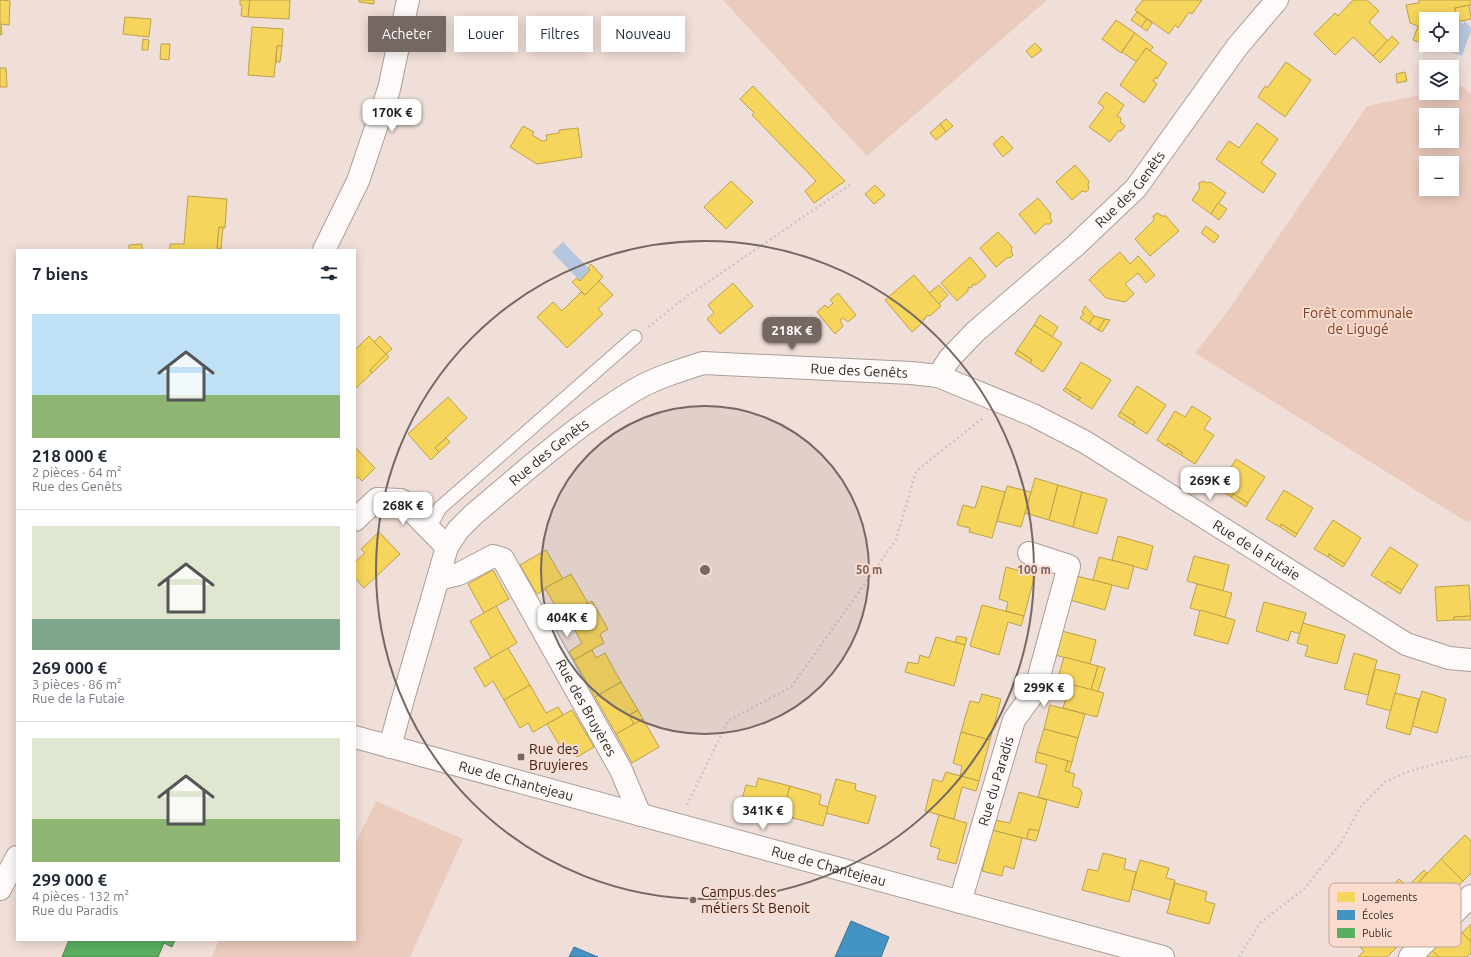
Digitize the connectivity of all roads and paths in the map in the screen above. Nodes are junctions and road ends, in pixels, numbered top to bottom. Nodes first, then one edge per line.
1 (408, 0) edge
2 (1277, 0) edge
3 (850, 185) dead end
4 (324, 249) edge
5 (635, 337) joint
6 (938, 376) junction
7 (1003, 403) junction
8 (356, 519) edge
9 (429, 528) junction
10 (447, 547) junction
11 (1029, 553) dead end
12 (438, 579) junction
13 (1471, 660) edge
14 (356, 737) edge
15 (390, 747) junction
16 (1471, 756) edge
17 (640, 815) junction
18 (678, 826) junction
19 (16, 859) edge
20 (2, 882) edge
21 (1471, 896) edge
22 (960, 902) junction
23 (1461, 906) edge
24 (1420, 947) edge
25 (1163, 957) edge
26 (1239, 957) edge
27 (1410, 957) edge

1 - 4 street
2 - 6 street, Rue des Genêts
3 - 5 path
5 - 9 lane
6 - 7 street, Rue de la Futaie
6 - 10 street, Rue des Genêts
7 - 13 street, Rue de la Futaie
7 - 18 path
8 - 9 street
9 - 10 street
10 - 12 street, Rue des Genêts
11 - 22 street, Rue du Paradis
12 - 15 street, Rue des Genêts
12 - 17 street, Rue des Bruyères
14 - 15 street, Rue de Chantejeau
15 - 17 street, Rue de Chantejeau
16 - 26 path
17 - 18 street, Rue de Chantejeau
18 - 22 street, Rue de Chantejeau
19 - 20 street
21 - 23 street
22 - 25 street, Rue de Chantejeau
24 - 27 street

